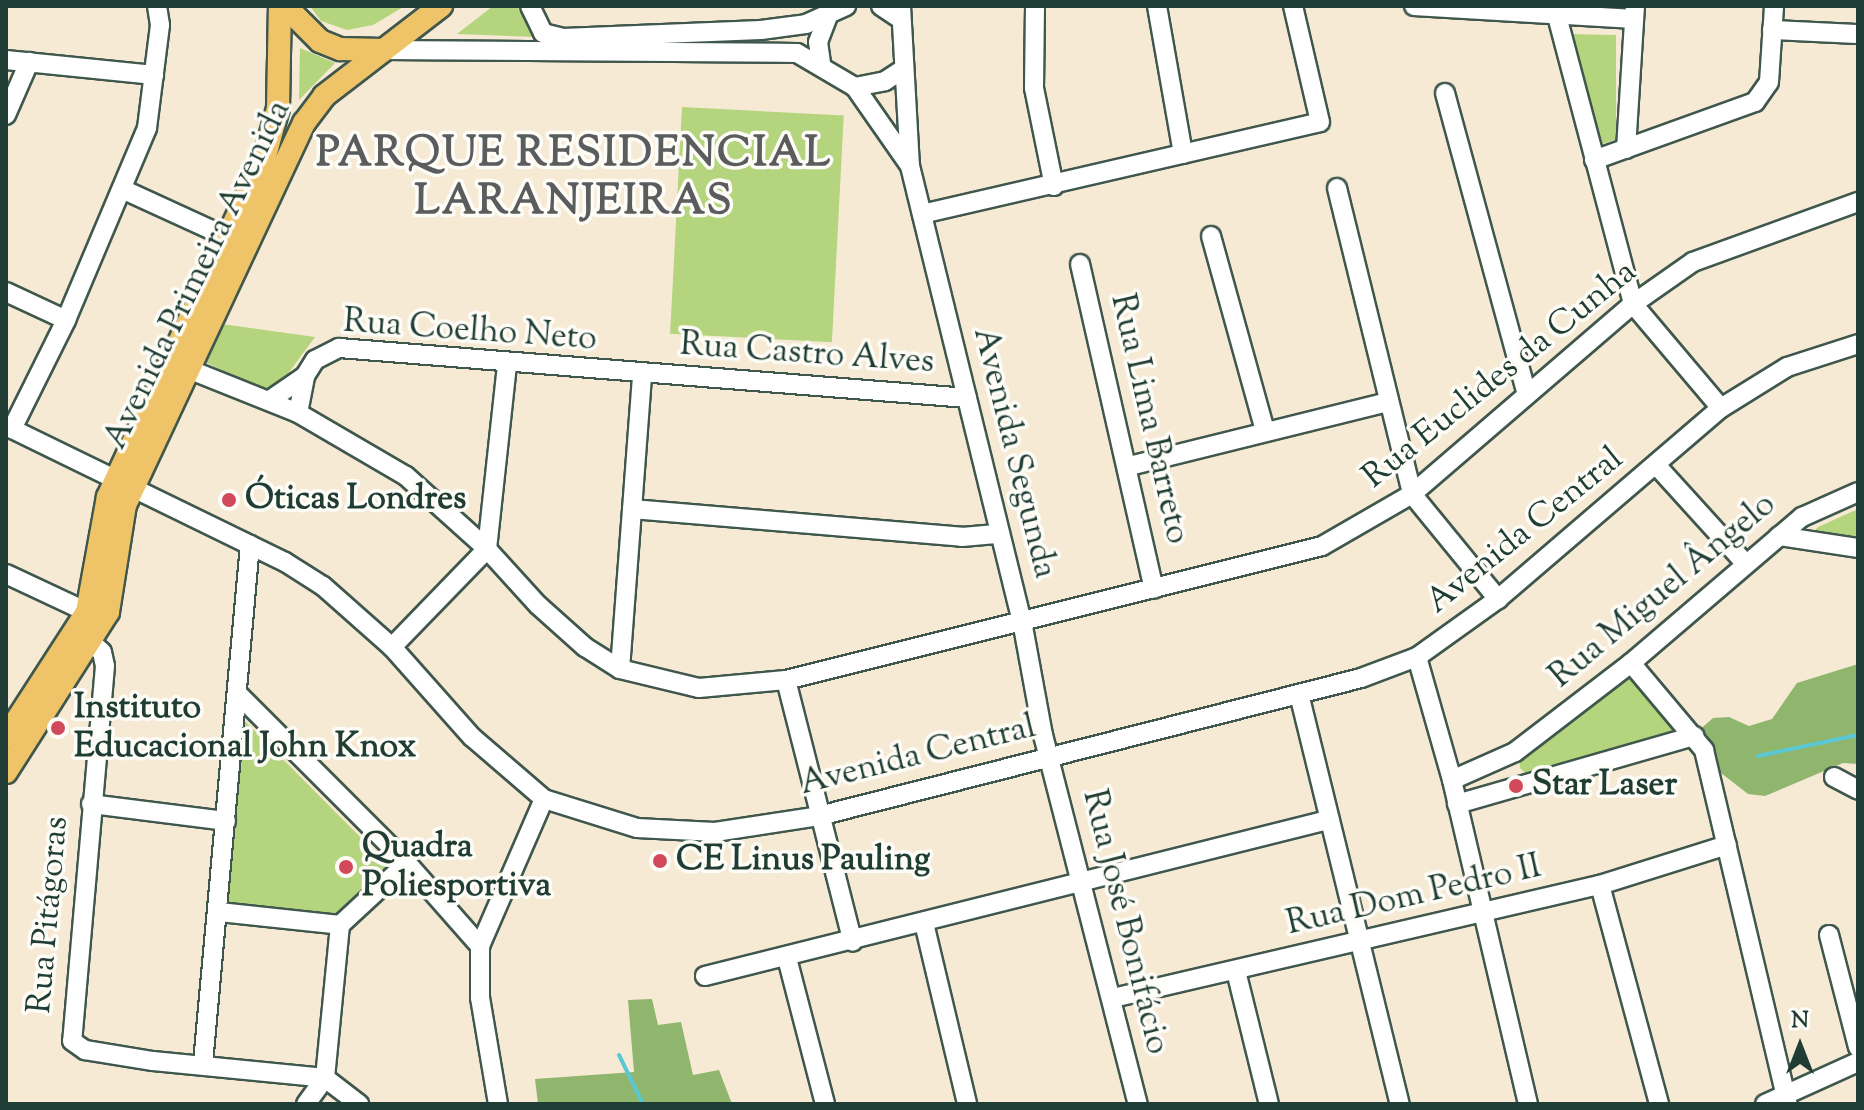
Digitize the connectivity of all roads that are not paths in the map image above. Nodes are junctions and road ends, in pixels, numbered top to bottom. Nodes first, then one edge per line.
1 (157, 6) edge
2 (283, 6) edge
3 (441, 6) edge
4 (530, 6) edge
5 (846, 6) edge
6 (881, 6) edge
7 (1035, 6) edge
8 (1157, 6) edge
9 (1293, 6) edge
10 (1414, 6) edge
11 (1774, 6) edge
12 (901, 12) edge
13 (1635, 12) edge
14 (1557, 16) junction
15 (827, 18) junction
16 (1772, 30) junction
17 (1858, 34) edge
18 (384, 50) junction
19 (6, 60) edge
20 (29, 62) junction
21 (821, 63) junction
22 (902, 70) junction
23 (154, 75) junction
24 (855, 87) junction
25 (1445, 93) dead end
26 (6, 115) edge
27 (1626, 149) junction
28 (1183, 154) junction
29 (1594, 160) junction
30 (910, 166) junction
31 (1054, 186) junction
32 (1337, 188) dead end
33 (122, 189) junction
34 (1858, 202) edge
35 (922, 214) junction
36 (1211, 236) dead end
37 (229, 238) junction
38 (1080, 264) dead end
39 (6, 292) edge
40 (1633, 304) junction
41 (66, 320) junction
42 (1858, 344) edge
43 (507, 364) junction
44 (188, 369) junction
45 (642, 375) junction
46 (305, 376) junction
47 (1527, 394) junction
48 (967, 398) junction
49 (270, 400) junction
50 (1387, 402) junction
51 (1721, 408) junction
52 (298, 413) junction
53 (9, 428) edge
54 (1265, 431) junction
55 (1129, 466) junction
56 (1657, 466) junction
57 (125, 483) junction
58 (1858, 492) edge
59 (1412, 494) junction
60 (632, 509) junction
61 (999, 534) junction
62 (1779, 536) junction
63 (250, 545) junction
64 (1858, 548) edge
65 (487, 549) junction
66 (1745, 563) junction
67 (6, 574) edge
68 (1154, 589) junction
69 (1498, 599) junction
70 (87, 612) junction
71 (1022, 621) junction
72 (92, 643) junction
73 (392, 647) junction
74 (1417, 657) junction
75 (1631, 663) junction
76 (620, 669) junction
77 (786, 680) junction
78 (1299, 694) junction
79 (239, 695) junction
80 (1694, 736) junction
81 (6, 737) edge
82 (1515, 752) junction
83 (1049, 757) junction
84 (6, 772) edge
85 (1834, 777) dead end
86 (1452, 780) junction
87 (1527, 781) junction
88 (1858, 790) edge
89 (544, 799) junction
90 (91, 804) junction
91 (1457, 804) junction
92 (819, 816) junction
93 (1328, 820) junction
94 (226, 821) junction
95 (1727, 845) junction
96 (407, 863) junction
97 (1083, 883) junction
98 (1600, 885) junction
99 (219, 912) junction
100 (1482, 913) junction
101 (924, 923) junction
102 (340, 925) junction
103 (1829, 935) dead end
104 (1359, 940) junction
105 (853, 942) junction
106 (480, 946) junction
107 (787, 958) junction
108 (1236, 971) junction
109 (705, 976) dead end
110 (1113, 998) junction
111 (1858, 1047) edge
112 (1858, 1062) edge
113 (203, 1063) junction
114 (325, 1078) junction
115 (1787, 1100) edge
116 (306, 1104) edge
117 (359, 1104) edge
118 (498, 1104) edge
119 (825, 1104) edge
120 (967, 1104) edge
121 (1138, 1104) edge
122 (1269, 1104) edge
123 (1400, 1104) edge
124 (1528, 1104) edge
125 (1659, 1104) edge
126 (1765, 1104) edge

1 - 23 street
2 - 18 main road
2 - 37 main road, Avenida Primeira Avenida
3 - 18 main road, Avenida Primeira Avenida
4 - 15 street
5 - 15 street
6 - 12 street
7 - 31 street
8 - 28 street
9 - 28 street
10 - 14 street
11 - 16 street
12 - 22 street
13 - 14 street
13 - 27 street
14 - 29 street
15 - 21 street
16 - 17 street
16 - 27 street
18 - 21 street
18 - 44 main road, Avenida Primeira Avenida
19 - 20 street
20 - 23 street
20 - 26 street
21 - 24 street
22 - 24 street
22 - 30 street
23 - 33 street
24 - 30 street
25 - 47 street
27 - 29 street
28 - 31 street
29 - 40 street
30 - 35 street, Avenida Segunda
31 - 35 street
32 - 50 street
33 - 37 street
33 - 41 street
34 - 40 street, Rua Euclides da Cunha
35 - 48 street, Avenida Segunda
36 - 54 street
37 - 57 main road, Avenida Primeira Avenida
38 - 55 street, Rua Lima Barreto
39 - 41 street
40 - 47 street, Rua Euclides da Cunha
40 - 51 street
41 - 53 street
42 - 51 street, Avenida Central
43 - 45 street, Rua Coelho Neto
43 - 46 street, Rua Coelho Neto
43 - 65 street
44 - 49 street, Rua Euclides da Cunha
44 - 57 main road, Avenida Primeira Avenida
45 - 48 street, Rua Castro Alves
45 - 60 street
46 - 49 street, Rua Coelho Neto
46 - 52 street, Rua Coelho Neto
47 - 59 street, Rua Euclides da Cunha
48 - 61 street, Avenida Segunda
49 - 52 street, Rua Euclides da Cunha
50 - 54 street
50 - 59 street
51 - 56 street, Avenida Central
52 - 65 street, Rua Euclides da Cunha
53 - 57 street, Avenida Central
54 - 55 street
55 - 68 street, Rua Lima Barreto
56 - 66 street
56 - 69 street, Avenida Central
57 - 63 street, Avenida Central
57 - 70 main road
57 - 72 main road
58 - 62 street, Rua Miguel Ângelo
59 - 68 street, Rua Euclides da Cunha
59 - 69 street
60 - 61 street
60 - 76 street
61 - 71 street, Avenida Segunda
62 - 64 street
62 - 66 street, Rua Miguel Ângelo
63 - 73 street, Avenida Central
63 - 79 street
65 - 73 street
65 - 76 street, Rua Euclides da Cunha
66 - 75 street, Rua Miguel Ângelo
67 - 70 street
68 - 71 street, Rua Euclides da Cunha
69 - 74 street, Avenida Central
70 - 81 main road
71 - 77 street, Rua Euclides da Cunha
71 - 83 street, Avenida Segunda
72 - 84 main road
72 - 90 street, Rua Pitágoras
73 - 89 street, Avenida Central
74 - 78 street, Avenida Central
74 - 86 street
75 - 80 street
75 - 82 street, Rua Miguel Ângelo
76 - 77 street, Rua Euclides da Cunha
77 - 92 street
78 - 83 street, Avenida Central
78 - 93 street
79 - 94 street
79 - 96 street
80 - 87 street
80 - 95 street
82 - 86 street, Rua Miguel Ângelo
82 - 87 street
83 - 92 street, Avenida Central
83 - 97 street, Rua José Bonifácio
85 - 88 street
86 - 91 street
87 - 91 street
89 - 92 street, Avenida Central
89 - 106 street
90 - 94 street
90 - 113 street, Rua Pitágoras
91 - 100 street
92 - 105 street
93 - 97 street
93 - 104 street
94 - 99 street
95 - 98 street, Rua Dom Pedro II
95 - 115 street
96 - 102 street
96 - 106 street
97 - 101 street
97 - 110 street, Rua José Bonifácio
98 - 100 street, Rua Dom Pedro II
98 - 125 street
99 - 102 street
99 - 113 street
100 - 104 street, Rua Dom Pedro II
100 - 124 street
101 - 105 street
101 - 120 street
102 - 114 street
103 - 111 street
104 - 108 street, Rua Dom Pedro II
104 - 123 street
105 - 107 street
106 - 118 street
107 - 109 street
107 - 119 street
108 - 110 street, Rua Dom Pedro II
108 - 122 street
110 - 121 street, Rua José Bonifácio
112 - 115 street
113 - 114 street, Rua Pitágoras
114 - 116 street
114 - 117 street
115 - 126 street

